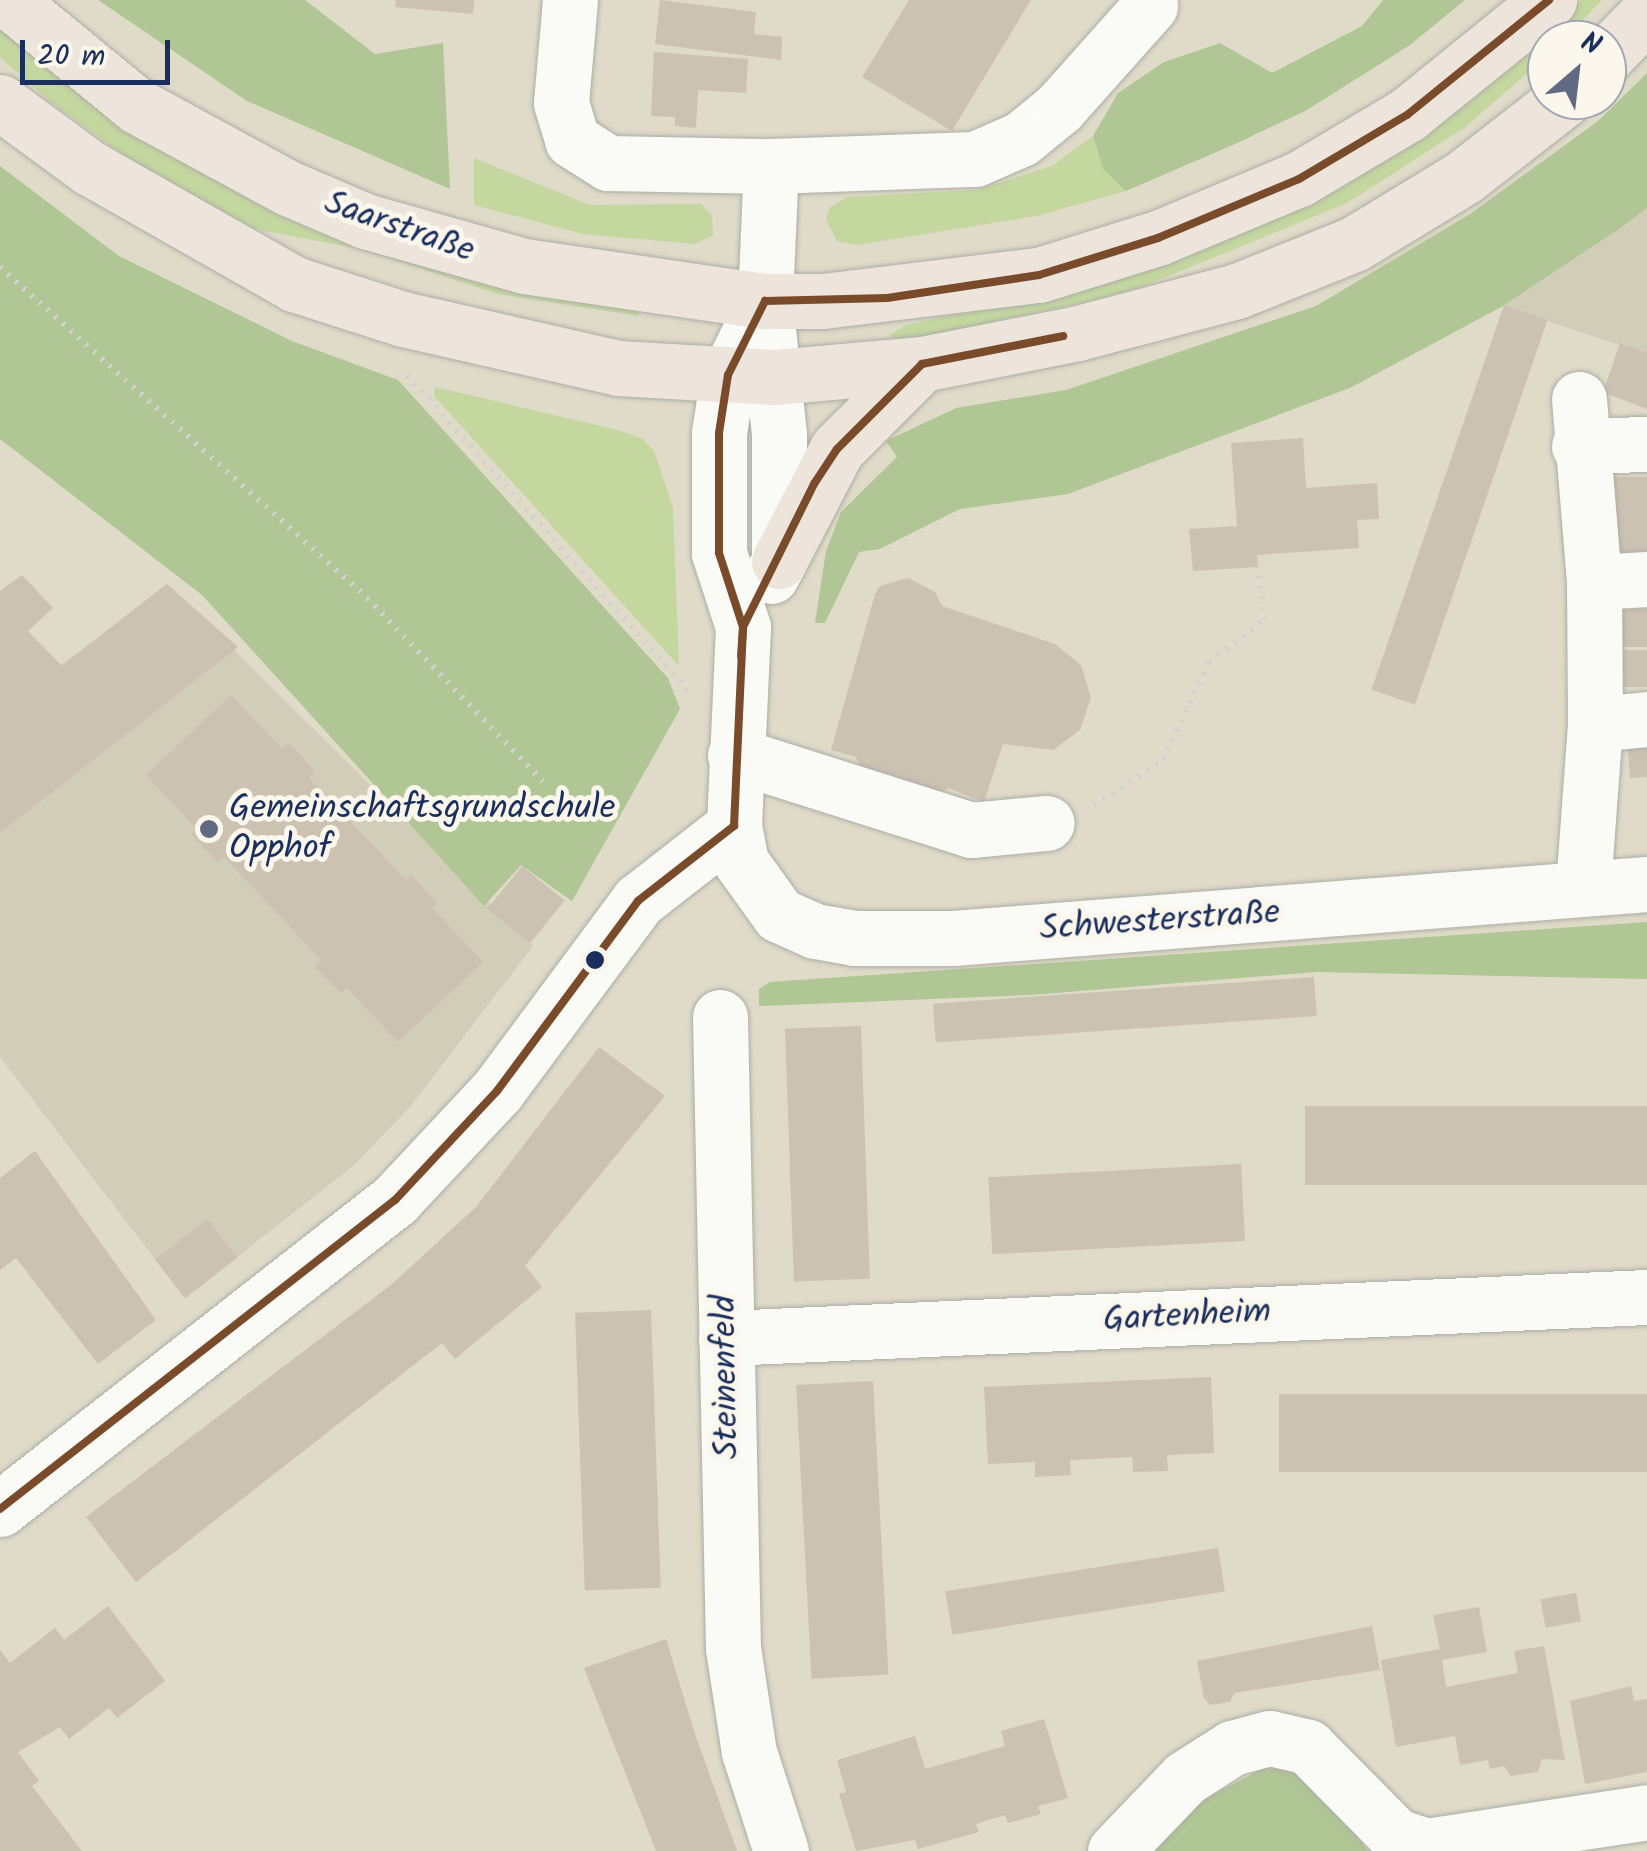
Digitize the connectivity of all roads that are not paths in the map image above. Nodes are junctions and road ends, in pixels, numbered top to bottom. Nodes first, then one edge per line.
1 (8, 0) edge
2 (570, 0) edge
3 (1548, 0) edge
4 (1150, 6) dead end
5 (1647, 14) edge
6 (1627, 34) edge
7 (0, 102) edge
8 (1537, 120) edge
9 (771, 166) junction
10 (764, 301) junction
11 (922, 364) junction
12 (752, 376) junction
13 (1647, 444) edge
14 (779, 561) junction
15 (1621, 580) edge
16 (743, 627) junction
17 (1621, 721) edge
18 (735, 755) junction
19 (1046, 823) road end
20 (734, 826) junction
21 (1647, 884) edge
22 (1583, 890) junction
23 (720, 1017) dead end
24 (1647, 1297) edge
25 (726, 1338) junction
26 (0, 1509) edge
27 (1647, 1812) edge
28 (781, 1851) edge
29 (1115, 1851) edge

1 - 10 main road, Saarstraße
2 - 9 street
3 - 10 main road, Saarstraße
4 - 9 street
5 - 6 main road
7 - 12 main road
8 - 11 main road
9 - 10 street
10 - 12 street
11 - 12 main road
11 - 14 main road
12 - 14 street
12 - 16 street
13 - 15 street
14 - 16 street
15 - 17 street
16 - 18 street, Schwesterstraße
17 - 22 street
18 - 19 street
18 - 20 street, Schwesterstraße
20 - 22 street, Schwesterstraße
20 - 26 street
21 - 22 street, Schwesterstraße
23 - 25 street, Steinenfeld
24 - 25 street, Gartenheim
25 - 28 street, Steinenfeld
27 - 29 street

